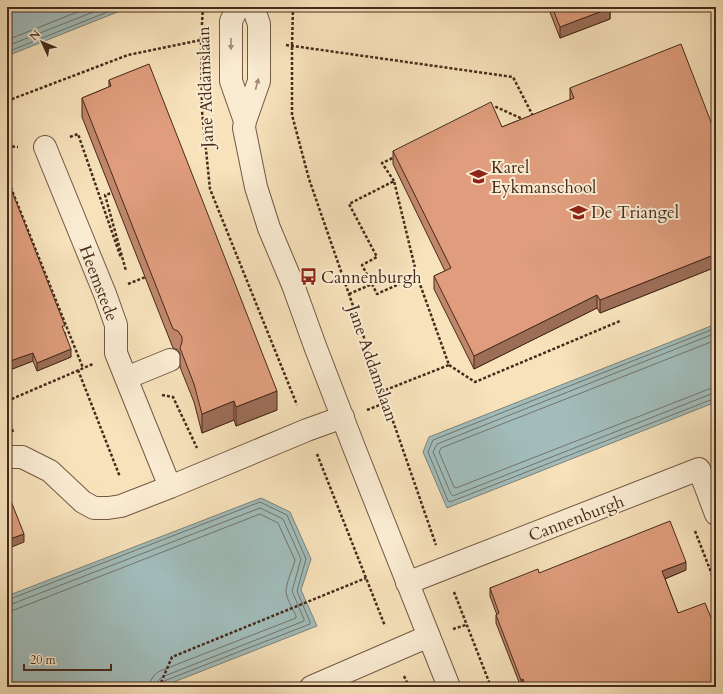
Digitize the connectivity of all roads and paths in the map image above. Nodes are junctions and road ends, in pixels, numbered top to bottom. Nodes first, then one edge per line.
1 (203, 7) edge
2 (238, 7) edge
3 (253, 7) edge
4 (293, 7) edge
5 (201, 40) junction
6 (292, 46) junction
7 (7, 101) edge
8 (489, 111) edge
9 (534, 119) edge
10 (245, 121) junction
11 (531, 122) edge
12 (45, 147) joint
13 (397, 156) edge
14 (7, 178) edge
15 (394, 182) junction
16 (116, 192) edge
17 (154, 274) edge
18 (417, 276) junction
19 (129, 283) dead end
20 (372, 284) junction
21 (349, 294) junction
22 (620, 321) dead end
23 (116, 353) junction
24 (170, 360) dead end
25 (449, 365) junction
26 (83, 368) junction
27 (78, 370) junction
28 (128, 384) junction
29 (383, 391) junction
30 (7, 401) edge
31 (343, 417) junction
32 (307, 430) junction
33 (7, 458) edge
34 (209, 472) junction
35 (170, 487) junction
36 (130, 502) junction
37 (716, 514) edge
38 (692, 526) dead end
39 (445, 569) junction
40 (366, 578) junction
41 (407, 583) junction
42 (716, 585) edge
43 (380, 614) dead end
44 (429, 636) junction
45 (159, 687) edge
46 (311, 687) edge
47 (449, 687) edge
48 (491, 687) edge

1 - 5 path, Jane Addamslaan
2 -> 10 street, Jane Addamslaan
10 -> 3 street, Jane Addamslaan
4 - 6 path, Jane Addamslaan
5 - 7 path
5 - 32 path, Jane Addamslaan
6 - 9 path
6 - 21 path, Jane Addamslaan
8 - 11 path
10 - 31 street, Jane Addamslaan
12 - 16 path
12 - 23 street, Heemstede
13 - 15 path
14 - 26 path
15 - 18 path
15 - 20 path
17 - 19 path
18 - 20 path
18 - 25 path
20 - 21 path
21 - 29 path, Jane Addamslaan
22 - 25 path
23 - 26 path
23 - 28 street, Heemstede
24 - 28 street
25 - 29 path
26 - 27 path
27 - 30 path
27 - 36 path
28 - 34 path
28 - 35 street, Heemstede
29 - 39 path, Jane Addamslaan
31 - 32 street
31 - 41 street, Jane Addamslaan
32 - 34 street
32 - 40 path, Jane Addamslaan
33 - 36 street
34 - 35 street
35 - 36 street
37 - 39 street, Cannenburgh
38 - 42 path
39 - 41 street, Cannenburgh
39 - 48 path, Jane Addamslaan
40 - 43 path, Jane Addamslaan
40 - 45 path
41 - 44 street, Jane Addamslaan
44 - 46 street
44 - 47 street, Jane Addamslaan

